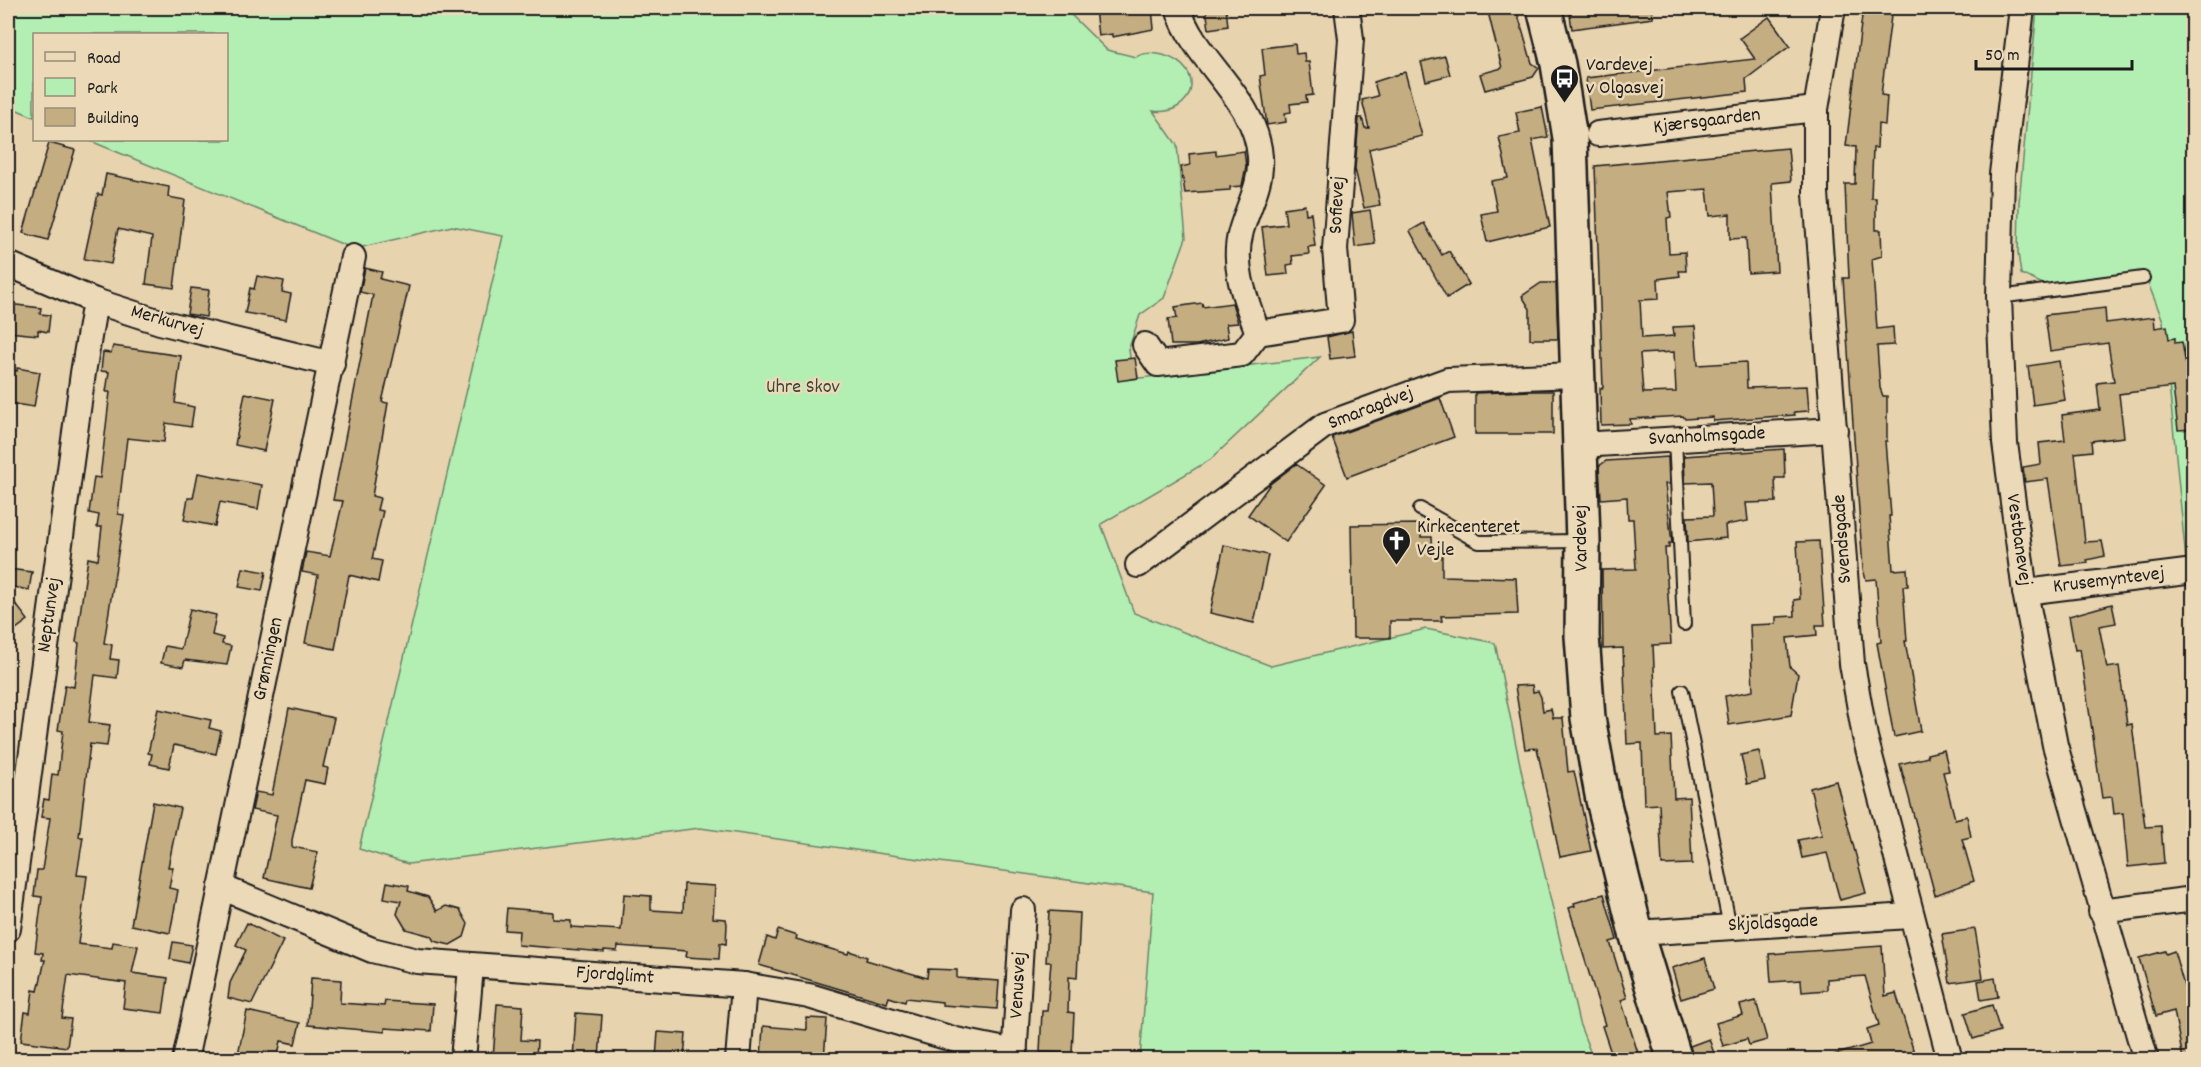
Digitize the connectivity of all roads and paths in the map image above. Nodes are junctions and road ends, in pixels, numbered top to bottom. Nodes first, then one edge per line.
1 (1178, 8) edge
2 (1347, 8) edge
3 (1544, 8) edge
4 (1833, 8) edge
5 (2022, 8) edge
6 (1816, 109) junction
7 (1598, 134) dead end
8 (352, 257) dead end
9 (8, 264) edge
10 (2143, 278) dead end
11 (1999, 297) junction
12 (95, 301) junction
13 (1258, 333) junction
14 (1145, 345) dead end
15 (332, 364) junction
16 (1576, 375) junction
17 (1835, 430) junction
18 (1675, 439) junction
19 (1580, 445) junction
20 (1420, 509) dead end
21 (1582, 541) junction
22 (1138, 566) dead end
23 (2193, 571) edge
24 (2025, 592) junction
25 (1684, 624) dead end
26 (1682, 691) dead end
27 (221, 887) junction
28 (2193, 899) edge
29 (1023, 910) dead end
30 (2101, 910) junction
31 (1910, 916) junction
32 (1730, 927) junction
33 (8, 929) edge
34 (1636, 933) junction
35 (471, 967) junction
36 (744, 984) junction
37 (1015, 1056) edge
38 (185, 1059) edge
39 (463, 1059) edge
40 (738, 1059) edge
41 (1675, 1059) edge
42 (1950, 1059) edge
43 (2146, 1059) edge

1 - 13 street
2 - 13 street, Sofievej
3 - 16 street, Vardevej
4 - 6 street, Svendsgade
5 - 11 street, Vestbanevej
6 - 7 street, Kjærsgaarden
6 - 17 street, Svendsgade
8 - 15 street, Grønningen
9 - 12 street, Merkurvej
10 - 11 lane
11 - 24 street, Vestbanevej
12 - 15 street, Merkurvej
12 - 33 street, Neptunvej
13 - 14 street
15 - 27 street, Grønningen
16 - 19 street, Vardevej
16 - 22 street, Smaragdvej
17 - 18 street, Svanholmsgade
17 - 31 street, Svendsgade
18 - 19 street, Svanholmsgade
18 - 25 lane
19 - 21 street, Vardevej
20 - 21 lane
21 - 34 street, Vardevej
23 - 24 street, Krusemyntevej
24 - 30 street, Vestbanevej
26 - 32 lane
27 - 35 street, Fjordglimt
27 - 38 street, Grønningen
28 - 30 street
29 - 37 street, Venusvej
30 - 43 street, Vestbanevej
31 - 32 street, Skjoldsgade
31 - 42 street, Svendsgade
32 - 34 street, Skjoldsgade
34 - 41 street, Vardevej
35 - 36 street, Fjordglimt
35 - 39 street
36 - 37 street, Fjordglimt
36 - 40 street

